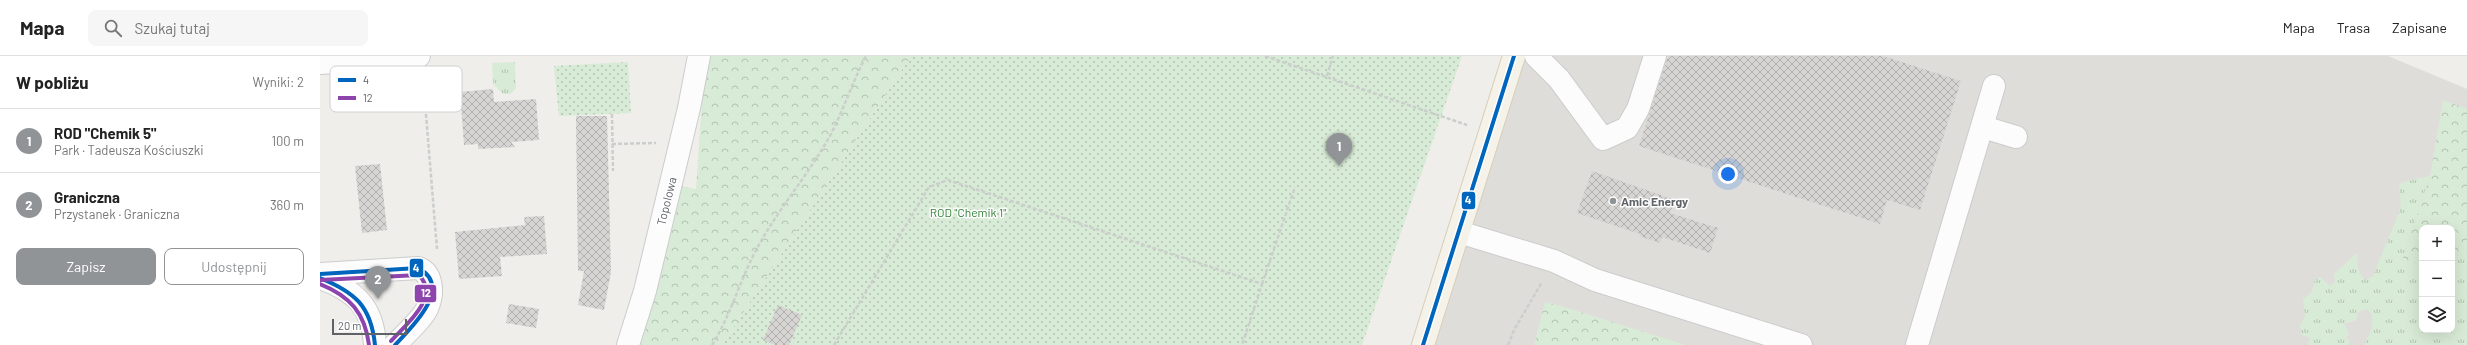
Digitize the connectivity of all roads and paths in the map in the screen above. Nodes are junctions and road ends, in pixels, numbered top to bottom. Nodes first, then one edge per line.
1 (698, 56) edge
2 (866, 56) edge
3 (1266, 56) edge
4 (1333, 56) edge
5 (1514, 56) edge
6 (1536, 56) edge
7 (1655, 56) edge
8 (320, 63) edge
9 (421, 64) edge
10 (1326, 76) junction
11 (1994, 86) dead end
12 (425, 112) edge
13 (612, 114) dead end
14 (1983, 127) junction
15 (1490, 132) junction
16 (2016, 137) dead end
17 (652, 143) dead end
18 (612, 144) junction
19 (613, 171) dead end
20 (1295, 187) dead end
21 (1459, 232) junction
22 (436, 249) dead end
23 (1554, 261) junction
24 (320, 274) edge
25 (320, 278) edge
26 (1262, 284) junction
27 (375, 345) edge
28 (395, 345) edge
29 (628, 345) edge
30 (712, 345) edge
31 (834, 345) edge
32 (1242, 345) edge
33 (1423, 345) edge
34 (1508, 345) edge
35 (1801, 345) edge
36 (1917, 345) edge

1 - 29 street, Topolowa
2 - 30 path
3 - 10 path
4 - 10 path
5 - 15 main road
6 - 7 street
8 - 9 street
10 - 15 path
11 - 14 street
12 - 22 path
13 - 18 path
14 - 16 street
14 - 36 street
15 - 21 main road
17 - 18 path
18 - 19 path
20 - 26 path
21 - 23 street
21 - 33 main road
23 - 34 path
23 - 35 street
24 - 28 street
25 - 27 street
26 - 31 path
26 - 32 path

